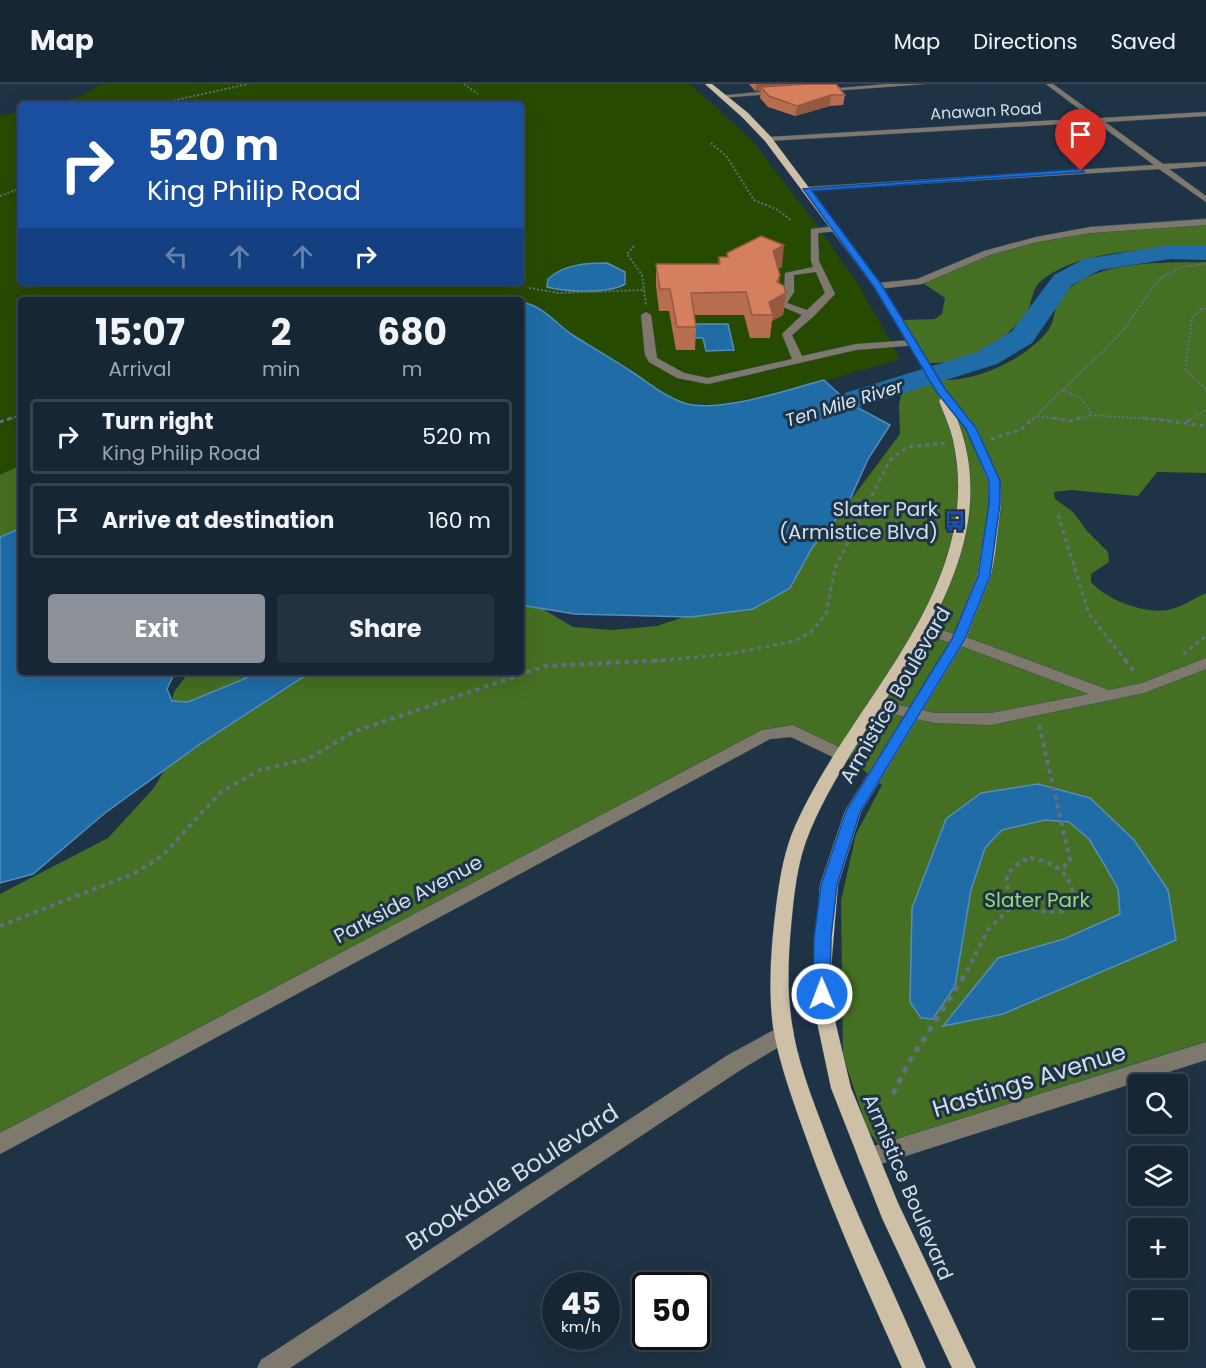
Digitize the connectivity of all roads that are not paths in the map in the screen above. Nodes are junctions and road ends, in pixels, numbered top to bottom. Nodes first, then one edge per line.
1 (708, 84) edge
2 (922, 84) edge
3 (1048, 84) edge
4 (815, 90) edge
5 (793, 91) edge
6 (721, 96) junction
7 (1206, 114) edge
8 (1096, 119) junction
9 (768, 138) junction
10 (1206, 164) edge
11 (1161, 166) junction
12 (807, 189) junction
13 (1206, 200) edge
14 (1206, 222) edge
15 (836, 229) junction
16 (819, 269) junction
17 (878, 286) junction
18 (646, 315) road end
19 (810, 315) junction
20 (913, 343) junction
21 (799, 362) junction
22 (968, 442) junction
23 (922, 629) junction
24 (958, 639) junction
25 (1206, 663) edge
26 (1112, 696) junction
27 (875, 705) junction
28 (914, 714) junction
29 (842, 755) junction
30 (785, 1033) junction
31 (1206, 1051) edge
32 (0, 1144) edge
33 (868, 1158) junction
34 (268, 1368) edge
35 (914, 1368) edge
36 (964, 1368) edge

1 - 6 main road, Armistice Boulevard
2 - 4 street
3 - 8 street
5 - 6 street
6 - 9 main road, Armistice Boulevard
7 - 8 street, Anawan Road
8 - 9 street, Anawan Road
8 - 11 street
9 - 12 main road, Armistice Boulevard
10 - 11 street
11 - 12 street
11 - 13 street
12 - 15 main road, Armistice Boulevard
14 - 17 street
15 - 16 street
15 - 17 main road, Armistice Boulevard
16 - 19 street
16 - 19 street
17 - 20 main road, Armistice Boulevard
18 - 21 street
19 - 21 street
20 - 21 street
20 - 22 main road, Armistice Boulevard
22 - 23 main road, Armistice Boulevard
22 - 24 main road, Armistice Boulevard
23 - 24 street
23 - 27 main road, Armistice Boulevard
24 - 26 street
24 - 28 main road, Armistice Boulevard
25 - 26 street
26 - 28 street
27 - 28 street
27 - 29 main road, Armistice Boulevard
28 - 33 main road, Armistice Boulevard
29 - 30 main road, Armistice Boulevard
29 - 32 street, Parkside Avenue
30 - 34 street, Brookdale Boulevard
30 - 35 main road, Armistice Boulevard
31 - 33 street, Hastings Avenue
33 - 36 main road, Armistice Boulevard

